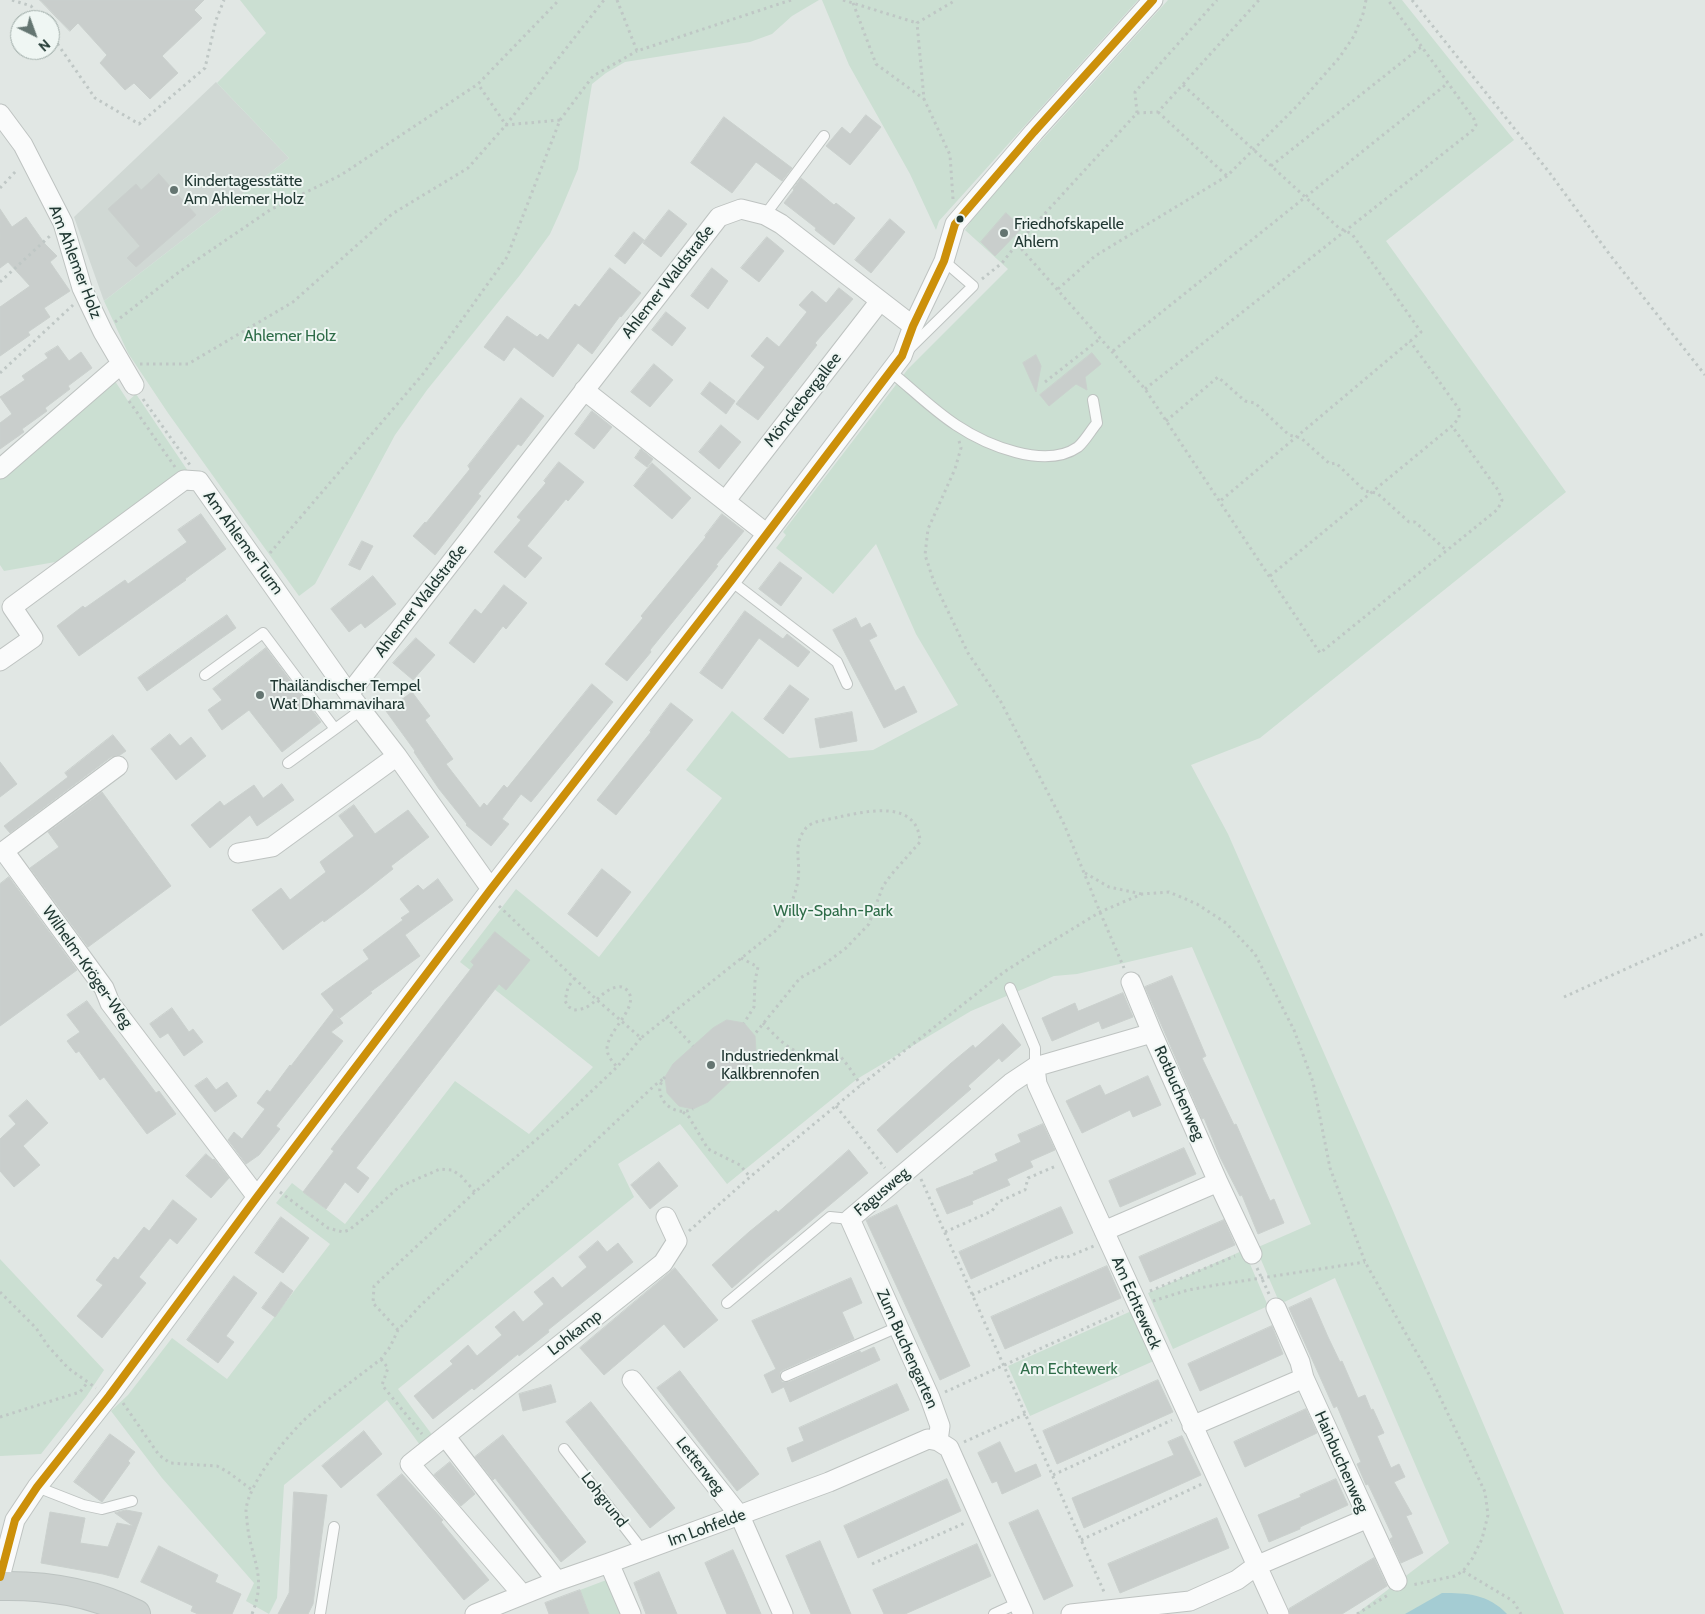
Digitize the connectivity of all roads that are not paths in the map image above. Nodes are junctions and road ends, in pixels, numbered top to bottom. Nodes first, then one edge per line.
1 (1153, 0) edge
2 (0, 114) edge
3 (824, 136) dead end
4 (765, 216) junction
5 (944, 261) junction
6 (880, 301) junction
7 (913, 326) junction
8 (902, 356) junction
9 (121, 364) junction
10 (891, 372) junction
11 (584, 390) junction
12 (131, 393) road end
13 (1093, 400) dead end
14 (0, 469) edge
15 (726, 500) junction
16 (767, 534) junction
17 (730, 581) junction
18 (0, 661) edge
19 (205, 675) dead end
20 (847, 684) dead end
21 (349, 694) junction
22 (361, 710) junction
23 (335, 729) junction
24 (397, 756) junction
25 (288, 763) dead end
26 (118, 766) dead end
27 (238, 854) dead end
28 (489, 892) junction
29 (1131, 982) road end
30 (1010, 988) dead end
31 (1152, 1033) junction
32 (1035, 1068) junction
33 (1218, 1182) junction
34 (262, 1190) junction
35 (666, 1217) dead end
36 (850, 1219) junction
37 (1106, 1235) junction
38 (1251, 1252) road end
39 (727, 1303) dead end
40 (1276, 1308) road end
41 (898, 1327) junction
42 (786, 1376) dead end
43 (1304, 1378) junction
44 (632, 1380) dead end
45 (1189, 1420) junction
46 (439, 1441) junction
47 (944, 1445) junction
48 (564, 1450) dead end
49 (37, 1487) junction
50 (132, 1500) dead end
51 (740, 1516) junction
52 (1368, 1518) junction
53 (334, 1527) dead end
54 (643, 1551) junction
55 (609, 1563) junction
56 (1256, 1566) junction
57 (0, 1577) edge
58 (557, 1580) junction
59 (0, 1586) edge
60 (1400, 1586) road end
61 (522, 1594) junction
62 (1020, 1609) edge
63 (136, 1614) edge
64 (320, 1614) edge
65 (475, 1614) edge
66 (631, 1614) edge
67 (783, 1614) edge
68 (994, 1614) edge
69 (1071, 1614) edge
70 (1279, 1614) edge

1 - 5 street
2 - 9 street, Am Ahlemer Holz
3 - 4 lane
4 - 6 street, Ahlemer Waldstraße
4 - 11 street, Ahlemer Waldstraße
5 - 7 street
5 - 8 lane
6 - 7 street, Ahlemer Waldstraße
6 - 15 street, Mönckebergallee
7 - 8 street
8 - 10 street
9 - 12 street, Am Ahlemer Holz
9 - 14 street
10 - 13 lane
10 - 16 street
11 - 15 street
11 - 21 street, Ahlemer Waldstraße
15 - 16 street
16 - 17 street
17 - 20 lane
17 - 28 street
18 - 21 street, Am Ahlemer Turm
19 - 23 lane
21 - 22 street, Am Ahlemer Turm
22 - 23 lane
22 - 24 street, Am Ahlemer Turm
23 - 25 lane
24 - 27 street
24 - 28 street, Am Ahlemer Turm
26 - 34 street, Wilhelm-Kröger-Weg
28 - 34 street
29 - 31 street
30 - 32 lane, Am Echteweck
31 - 32 street, Rotbuchenweg
31 - 33 street, Rotbuchenweg
32 - 36 street, Fagusweg
32 - 37 street, Am Echteweck
33 - 37 street
33 - 38 street, Rotbuchenweg
34 - 49 street
35 - 46 street, Lohkamp
36 - 39 lane, Fagusweg
36 - 41 street, Zum Buchengarten
37 - 45 street, Am Echteweck
40 - 43 street, Hainbuchenweg
41 - 42 lane
41 - 47 street, Zum Buchengarten
43 - 45 street
43 - 52 street, Hainbuchenweg
44 - 51 street, Letterweg
45 - 56 street, Am Echteweck
46 - 58 street
46 - 61 street, Lohkamp
47 - 51 street, Im Lohfelde
47 - 62 street, Zum Buchengarten
48 - 54 lane, Lohgrund
49 - 50 lane
49 - 57 street
51 - 54 street, Im Lohfelde
51 - 67 street, Letterweg
52 - 56 street, Hainbuchenweg
52 - 60 street
53 - 64 lane
54 - 55 street, Im Lohfelde
55 - 58 street, Im Lohfelde
55 - 66 street
56 - 69 street, Hainbuchenweg
56 - 70 street, Am Echteweck
58 - 61 street, Im Lohfelde
59 - 63 main road
61 - 65 street, Im Lohfelde
62 - 68 lane

